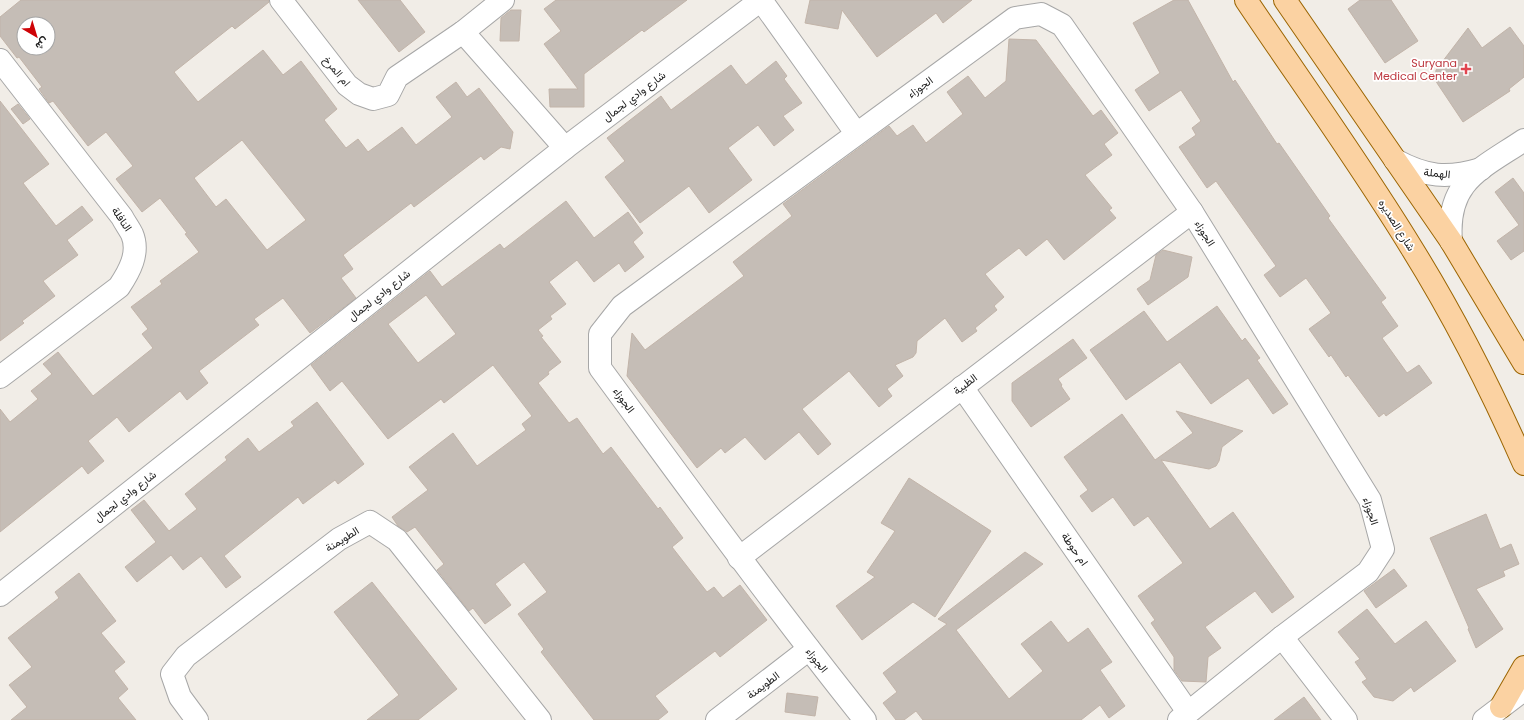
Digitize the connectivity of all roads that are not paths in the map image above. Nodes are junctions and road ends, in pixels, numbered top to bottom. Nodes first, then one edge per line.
1 (281, 0) edge
2 (503, 0) edge
3 (761, 0) edge
4 (1246, 0) edge
5 (1285, 0) edge
6 (463, 32) junction
7 (0, 60) edge
8 (856, 133) junction
9 (1524, 140) edge
10 (565, 148) junction
11 (1395, 160) junction
12 (1481, 169) junction
13 (1192, 212) junction
14 (1451, 241) junction
15 (1524, 363) edge
16 (0, 377) edge
17 (962, 387) junction
18 (1524, 464) edge
19 (740, 558) junction
20 (0, 595) edge
21 (1282, 637) junction
22 (809, 650) junction
23 (1524, 667) edge
24 (1524, 689) edge
25 (1501, 707) junction
26 (1184, 716) edge
27 (197, 720) edge
28 (540, 720) edge
29 (717, 720) edge
30 (865, 720) edge
31 (1346, 720) edge
32 (1484, 720) edge

1 - 6 street, ام المرخ
2 - 6 street, ام المرخ
3 - 8 street
3 - 10 street, شارع وادي لجمال
4 - 18 main road, شارع الصديره
5 - 11 main road
6 - 10 street
7 - 16 street, النافلة
8 - 13 street, الجوزاء
8 - 19 street, الجوزاء
9 - 12 street, الهملة
10 - 20 street, شارع وادي لجمال
11 - 12 street, الهملة
11 - 14 main road
12 - 14 street, الهملة
13 - 17 street, الظبية
13 - 21 street, الجوزاء
14 - 15 main road
17 - 19 street, الظبية
17 - 26 street, ام حوطة
19 - 22 street, الجوزاء
21 - 26 street, الجوزاء
21 - 31 street
22 - 29 street, الطويمنة
22 - 30 street, الجوزاء
23 - 25 main road
24 - 25 street
25 - 32 street
27 - 28 street, الطويمنة

